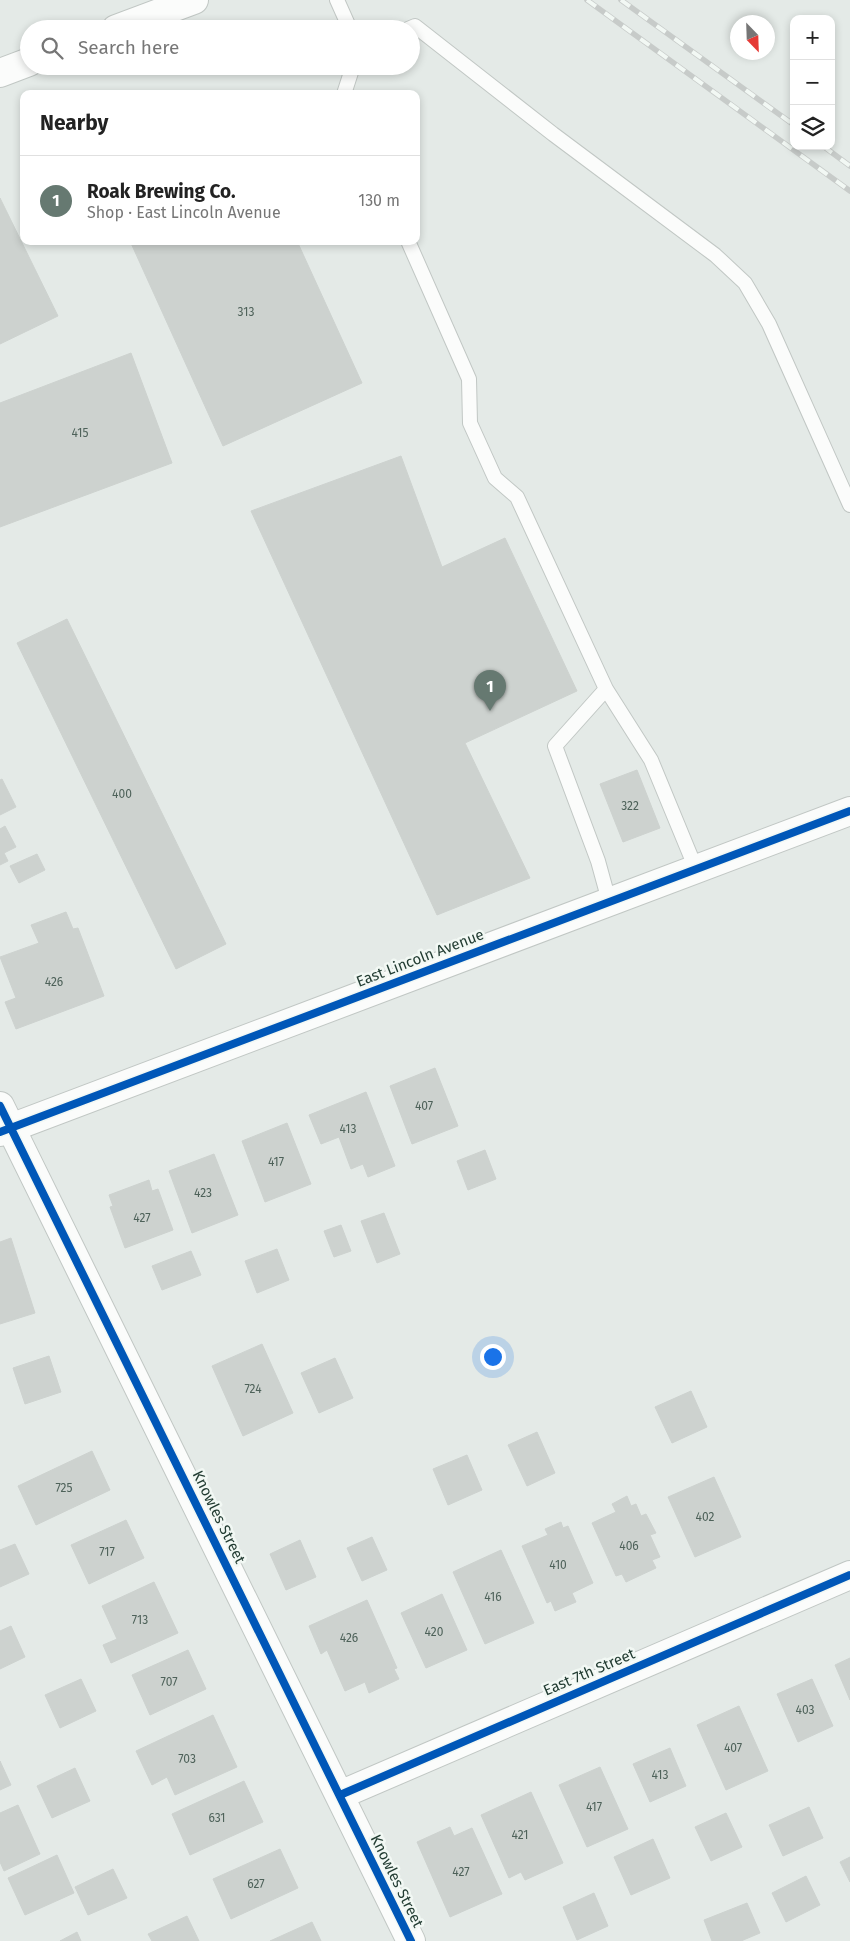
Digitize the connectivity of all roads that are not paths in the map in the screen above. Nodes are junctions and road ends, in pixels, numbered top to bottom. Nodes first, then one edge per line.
1 (194, 0) edge
2 (338, 0) edge
3 (140, 20) edge
4 (346, 20) edge
5 (420, 30) edge
6 (20, 65) edge
7 (0, 73) edge
8 (350, 75) edge
9 (345, 90) edge
10 (410, 245) edge
11 (850, 505) edge
12 (606, 689) junction
13 (850, 810) edge
14 (696, 869) junction
15 (609, 901) junction
16 (4, 1122) edge
17 (850, 1575) edge
18 (340, 1795) junction
19 (411, 1941) edge

1 - 3 street
2 - 4 lane
5 - 11 lane
6 - 7 street
8 - 9 lane
10 - 12 lane
12 - 14 lane
12 - 15 lane
13 - 14 street, East Lincoln Avenue
14 - 15 street, East Lincoln Avenue
15 - 16 street, East Lincoln Avenue
16 - 18 street, Knowles Street
17 - 18 street, East 7th Street
18 - 19 street, Knowles Street

